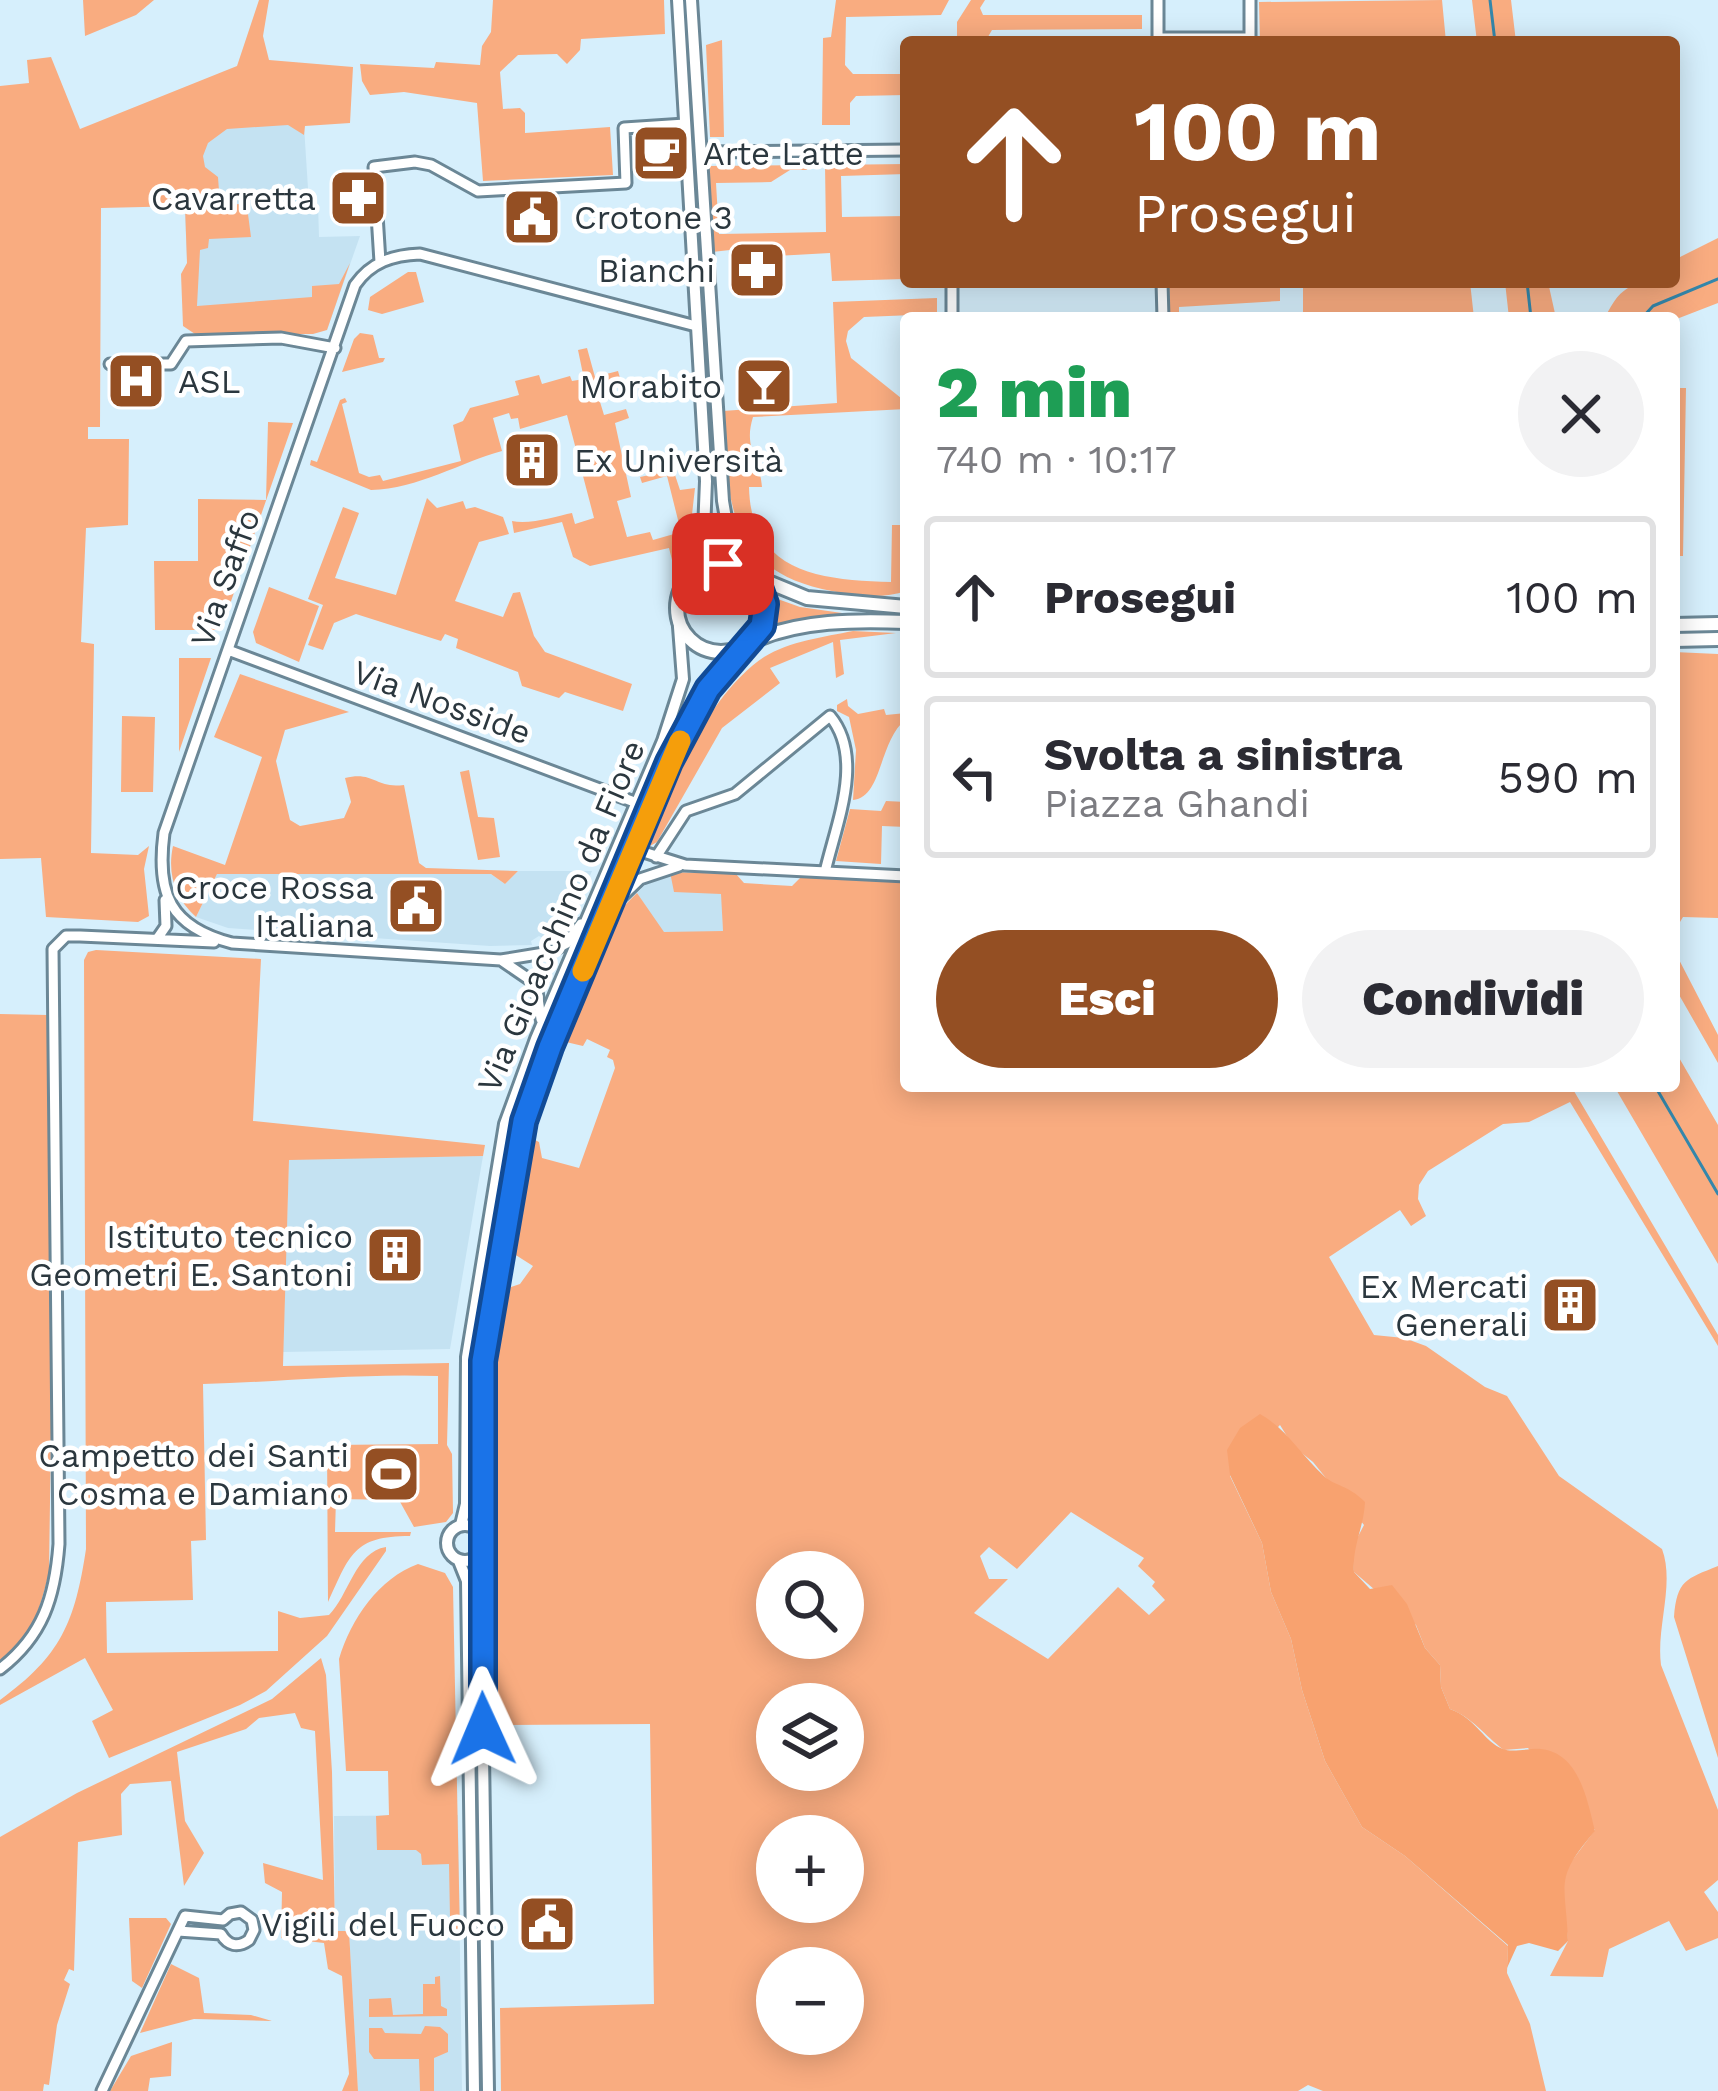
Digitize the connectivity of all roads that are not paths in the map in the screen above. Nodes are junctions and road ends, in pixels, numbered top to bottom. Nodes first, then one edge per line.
1 (678, 0) edge
2 (692, 0) edge
3 (1158, 0) edge
4 (1250, 0) edge
5 (1158, 36) edge
6 (1250, 36) edge
7 (685, 124) junction
8 (900, 150) edge
9 (702, 152) junction
10 (380, 262) junction
11 (696, 326) junction
12 (335, 348) junction
13 (110, 364) dead end
14 (749, 574) junction
15 (680, 593) junction
16 (900, 604) edge
17 (678, 614) junction
18 (900, 622) edge
19 (1718, 624) edge
20 (1680, 625) edge
21 (1718, 639) edge
22 (1680, 640) edge
23 (747, 644) junction
24 (228, 650) junction
25 (637, 803) junction
26 (634, 849) junction
27 (656, 857) junction
28 (685, 865) junction
29 (825, 872) junction
30 (900, 876) edge
31 (164, 894) junction
32 (593, 903) junction
33 (610, 909) junction
34 (157, 939) junction
35 (232, 943) junction
36 (501, 960) junction
37 (536, 1039) junction
38 (461, 1526) junction
39 (481, 1536) junction
40 (480, 1553) junction
41 (459, 1561) junction
42 (0, 1669) edge
43 (178, 1931) junction
44 (102, 2091) edge
45 (474, 2091) edge
46 (488, 2091) edge

1 - 7 street
2 - 9 street
3 - 5 street
4 - 6 street
7 - 10 street
7 - 11 street
8 - 9 street
9 - 14 street
10 - 11 street
10 - 12 street, Via Saffo
11 - 15 street
12 - 13 street
12 - 24 street, Via Saffo
14 - 15 main road
14 - 16 main road
14 - 23 main road
15 - 17 main road
17 - 23 main road
17 - 25 street, Via Gioacchino da Fiore
18 - 23 main road
19 - 20 main road
21 - 22 main road
23 - 26 street, Via Gioacchino da Fiore
24 - 25 street, Via Nosside
24 - 31 street, Via Saffo
25 - 32 street, Via Gioacchino da Fiore
26 - 27 street
26 - 33 street, Via Gioacchino da Fiore
27 - 28 street
27 - 29 street
28 - 29 street
28 - 33 street
29 - 30 street
31 - 34 street, Via Saffo
31 - 35 street
32 - 36 street
32 - 37 street, Via Gioacchino da Fiore
33 - 39 street, Via Gioacchino da Fiore
34 - 35 street
34 - 42 street
35 - 36 street
36 - 37 street
37 - 38 street, Via Gioacchino da Fiore
38 - 39 street
38 - 41 street
39 - 40 street
40 - 41 street
40 - 46 street
41 - 45 street
43 - 43 street
43 - 44 street

